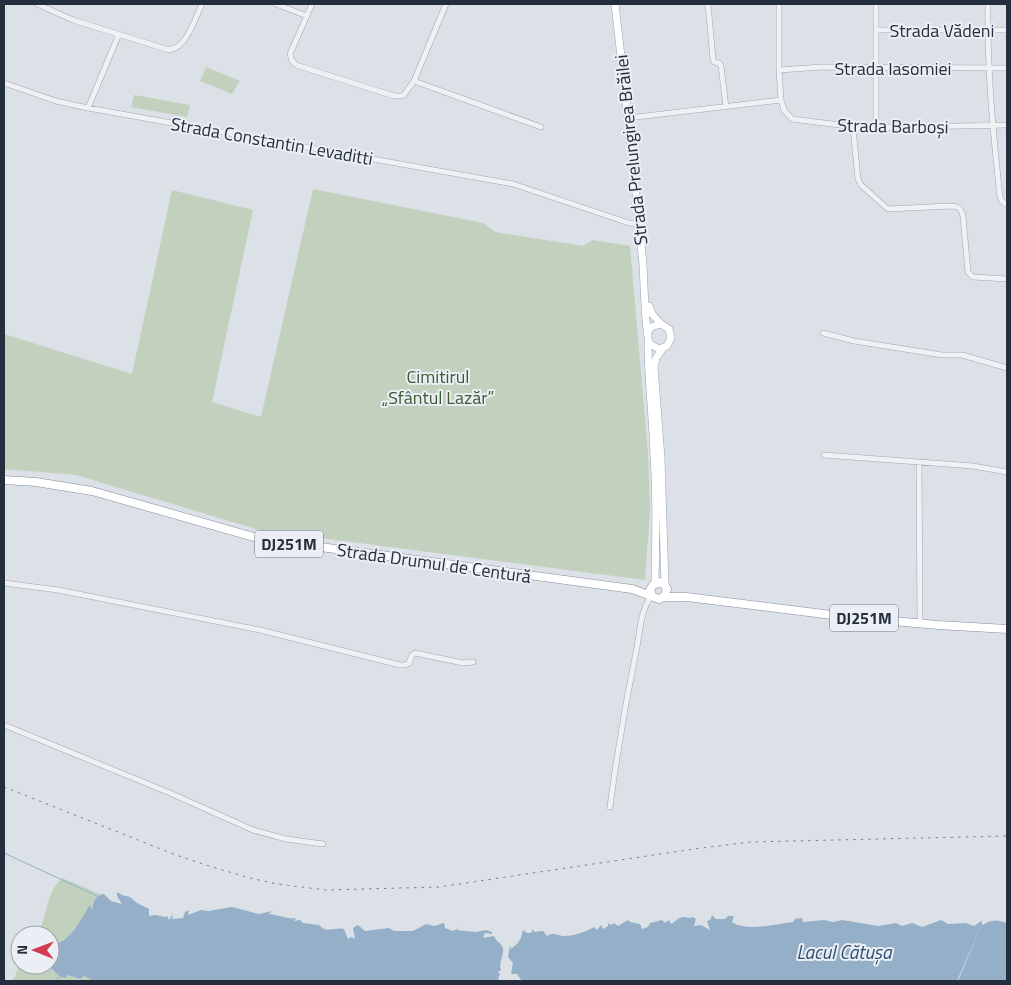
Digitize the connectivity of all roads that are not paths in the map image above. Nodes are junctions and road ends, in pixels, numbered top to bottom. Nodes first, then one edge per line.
1 (37, 4) edge
2 (202, 4) edge
3 (276, 4) edge
4 (312, 4) edge
5 (446, 4) edge
6 (615, 4) edge
7 (708, 4) edge
8 (778, 4) edge
9 (876, 4) edge
10 (988, 4) edge
11 (306, 16) junction
12 (877, 30) junction
13 (988, 30) junction
14 (1007, 30) edge
15 (119, 34) junction
16 (876, 68) junction
17 (988, 68) junction
18 (1007, 68) edge
19 (779, 70) junction
20 (414, 81) junction
21 (4, 83) edge
22 (781, 100) junction
23 (726, 107) junction
24 (88, 108) junction
25 (628, 118) junction
26 (992, 125) junction
27 (1007, 125) edge
28 (541, 128) dead end
29 (854, 128) junction
30 (876, 128) junction
31 (1007, 205) edge
32 (639, 224) junction
33 (1007, 279) edge
34 (646, 296) junction
35 (661, 324) junction
36 (823, 333) dead end
37 (648, 337) junction
38 (663, 348) junction
39 (1007, 368) edge
40 (824, 455) dead end
41 (919, 462) junction
42 (1007, 472) edge
43 (4, 480) edge
44 (4, 583) edge
45 (654, 584) junction
46 (666, 586) junction
47 (632, 589) junction
48 (652, 595) junction
49 (687, 597) junction
50 (664, 598) junction
51 (920, 624) junction
52 (1007, 629) edge
53 (473, 662) dead end
54 (4, 725) edge
55 (610, 807) dead end
56 (323, 844) dead end

1 - 15 street
2 - 15 street
3 - 11 street
4 - 11 street
5 - 20 street
6 - 25 main road, Strada Prelungirea Brăilei
7 - 23 street
8 - 19 street
9 - 12 street
10 - 13 street
11 - 20 street
12 - 13 street, Strada Vădeni
12 - 16 street
13 - 14 street, Strada Vădeni
13 - 17 street
15 - 24 street
16 - 17 street, Strada Iasomiei
16 - 19 street, Strada Iasomiei
16 - 30 street
17 - 18 street, Strada Iasomiei
17 - 26 street
19 - 22 street
20 - 28 street
21 - 24 street, Strada Constantin Levaditti
22 - 23 street
22 - 29 street, Strada Barboși
23 - 25 street
24 - 32 street, Strada Constantin Levaditti
25 - 32 main road, Strada Prelungirea Brăilei
26 - 27 street, Strada Barboși
26 - 30 street, Strada Barboși
26 - 31 street
29 - 30 street, Strada Barboși
29 - 33 street
32 - 34 main road, Strada Prelungirea Brăilei
34 - 35 main road, Strada Prelungirea Brăilei
34 - 37 main road, Strada Prelungirea Brăilei
35 - 37 main road
35 - 38 main road
36 - 39 street
37 - 38 main road
37 - 45 main road, Strada Prelungirea Brăilei
38 - 46 main road
40 - 41 street
41 - 42 street
41 - 51 street
43 - 47 highway, Strada Drumul de Centură / DJ251M
44 - 53 street
45 - 46 highway
45 - 47 highway
45 - 48 highway
46 - 49 highway
46 - 50 highway
47 - 48 highway
48 - 50 highway
48 - 55 street
49 - 50 highway
49 - 51 highway, DJ251M
51 - 52 highway, DJ251M
54 - 56 street

